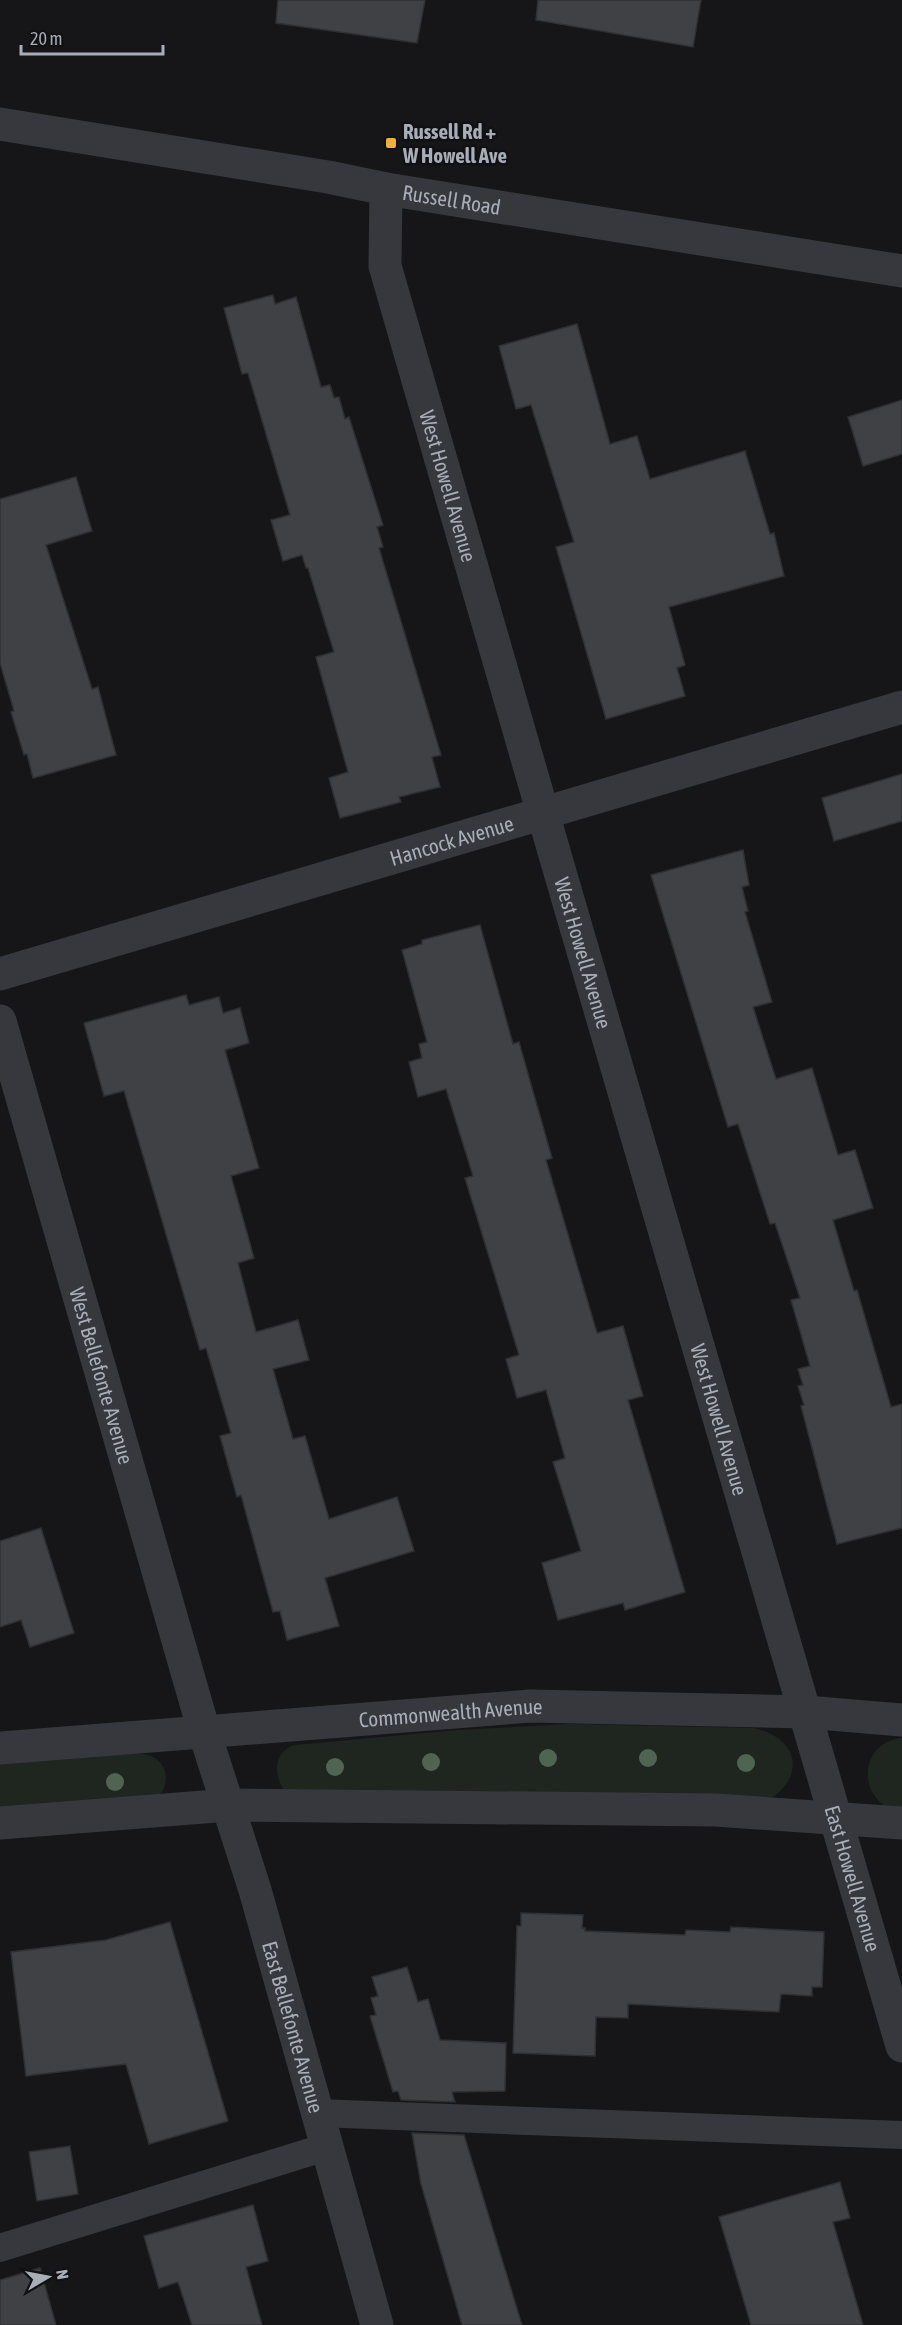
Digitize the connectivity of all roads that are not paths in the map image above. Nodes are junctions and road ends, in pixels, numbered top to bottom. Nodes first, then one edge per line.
1 (0, 124) edge
2 (386, 189) junction
3 (902, 271) edge
4 (902, 707) edge
5 (542, 813) junction
6 (0, 974) edge
7 (0, 1021) edge
8 (806, 1713) junction
9 (902, 1720) edge
10 (204, 1731) junction
11 (0, 1749) edge
12 (229, 1805) junction
13 (835, 1817) junction
14 (902, 1823) edge
15 (0, 1824) edge
16 (902, 2046) edge
17 (317, 2113) junction
18 (902, 2135) edge
19 (326, 2147) junction
20 (0, 2248) edge
21 (377, 2325) edge

1 - 2 street, Russell Road
2 - 3 street, Russell Road
2 - 5 street, West Howell Avenue
4 - 5 street, Hancock Avenue
5 - 6 street, Hancock Avenue
5 - 8 street, West Howell Avenue
7 - 10 street, West Bellefonte Avenue
8 - 9 street, Commonwealth Avenue
8 - 10 street, Commonwealth Avenue
8 - 13 street, East Howell Avenue
10 - 11 street, Commonwealth Avenue
10 - 12 street, East Bellefonte Avenue
12 - 13 street
12 - 15 street
12 - 17 street, East Bellefonte Avenue
13 - 14 street
13 - 16 street, East Howell Avenue
17 - 18 lane
17 - 19 street, East Bellefonte Avenue
19 - 20 lane
19 - 21 street, East Bellefonte Avenue

